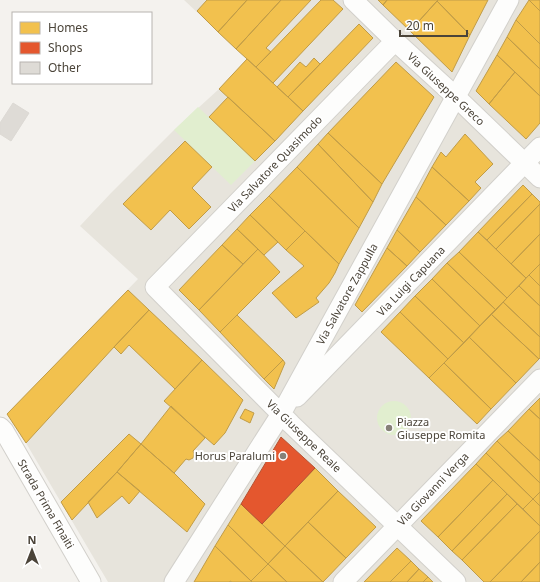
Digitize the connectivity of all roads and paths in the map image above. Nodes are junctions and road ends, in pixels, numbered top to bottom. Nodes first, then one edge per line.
1 (353, 0) edge
2 (508, 0) edge
3 (395, 41) junction
4 (455, 96) junction
5 (540, 147) edge
6 (524, 163) junction
7 (540, 178) edge
8 (155, 287) joint
9 (540, 379) edge
10 (281, 414) junction
11 (0, 427) edge
12 (397, 526) junction
13 (91, 582) edge
14 (174, 582) edge
15 (343, 582) edge
16 (456, 582) edge

1 - 3 street, Via Giuseppe Greco
2 - 4 street, Via Salvatore Zappulla
3 - 4 street, Via Giuseppe Greco
3 - 8 street, Via Salvatore Quasimodo
4 - 6 street, Via Giuseppe Greco
4 - 10 street, Via Salvatore Zappulla
5 - 6 street, Via Luigi Capuana
6 - 7 street, Via Giuseppe Greco
6 - 10 street, Via Luigi Capuana
8 - 10 street, Via Giuseppe Reale
9 - 12 street, Via Giovanni Verga
10 - 12 street, Via Giuseppe Reale
10 - 14 street, Via Salvatore Zappulla
11 - 13 street, Strada Prima Finaiti
12 - 15 street, Via Giovanni Verga
12 - 16 street, Via Giuseppe Reale

